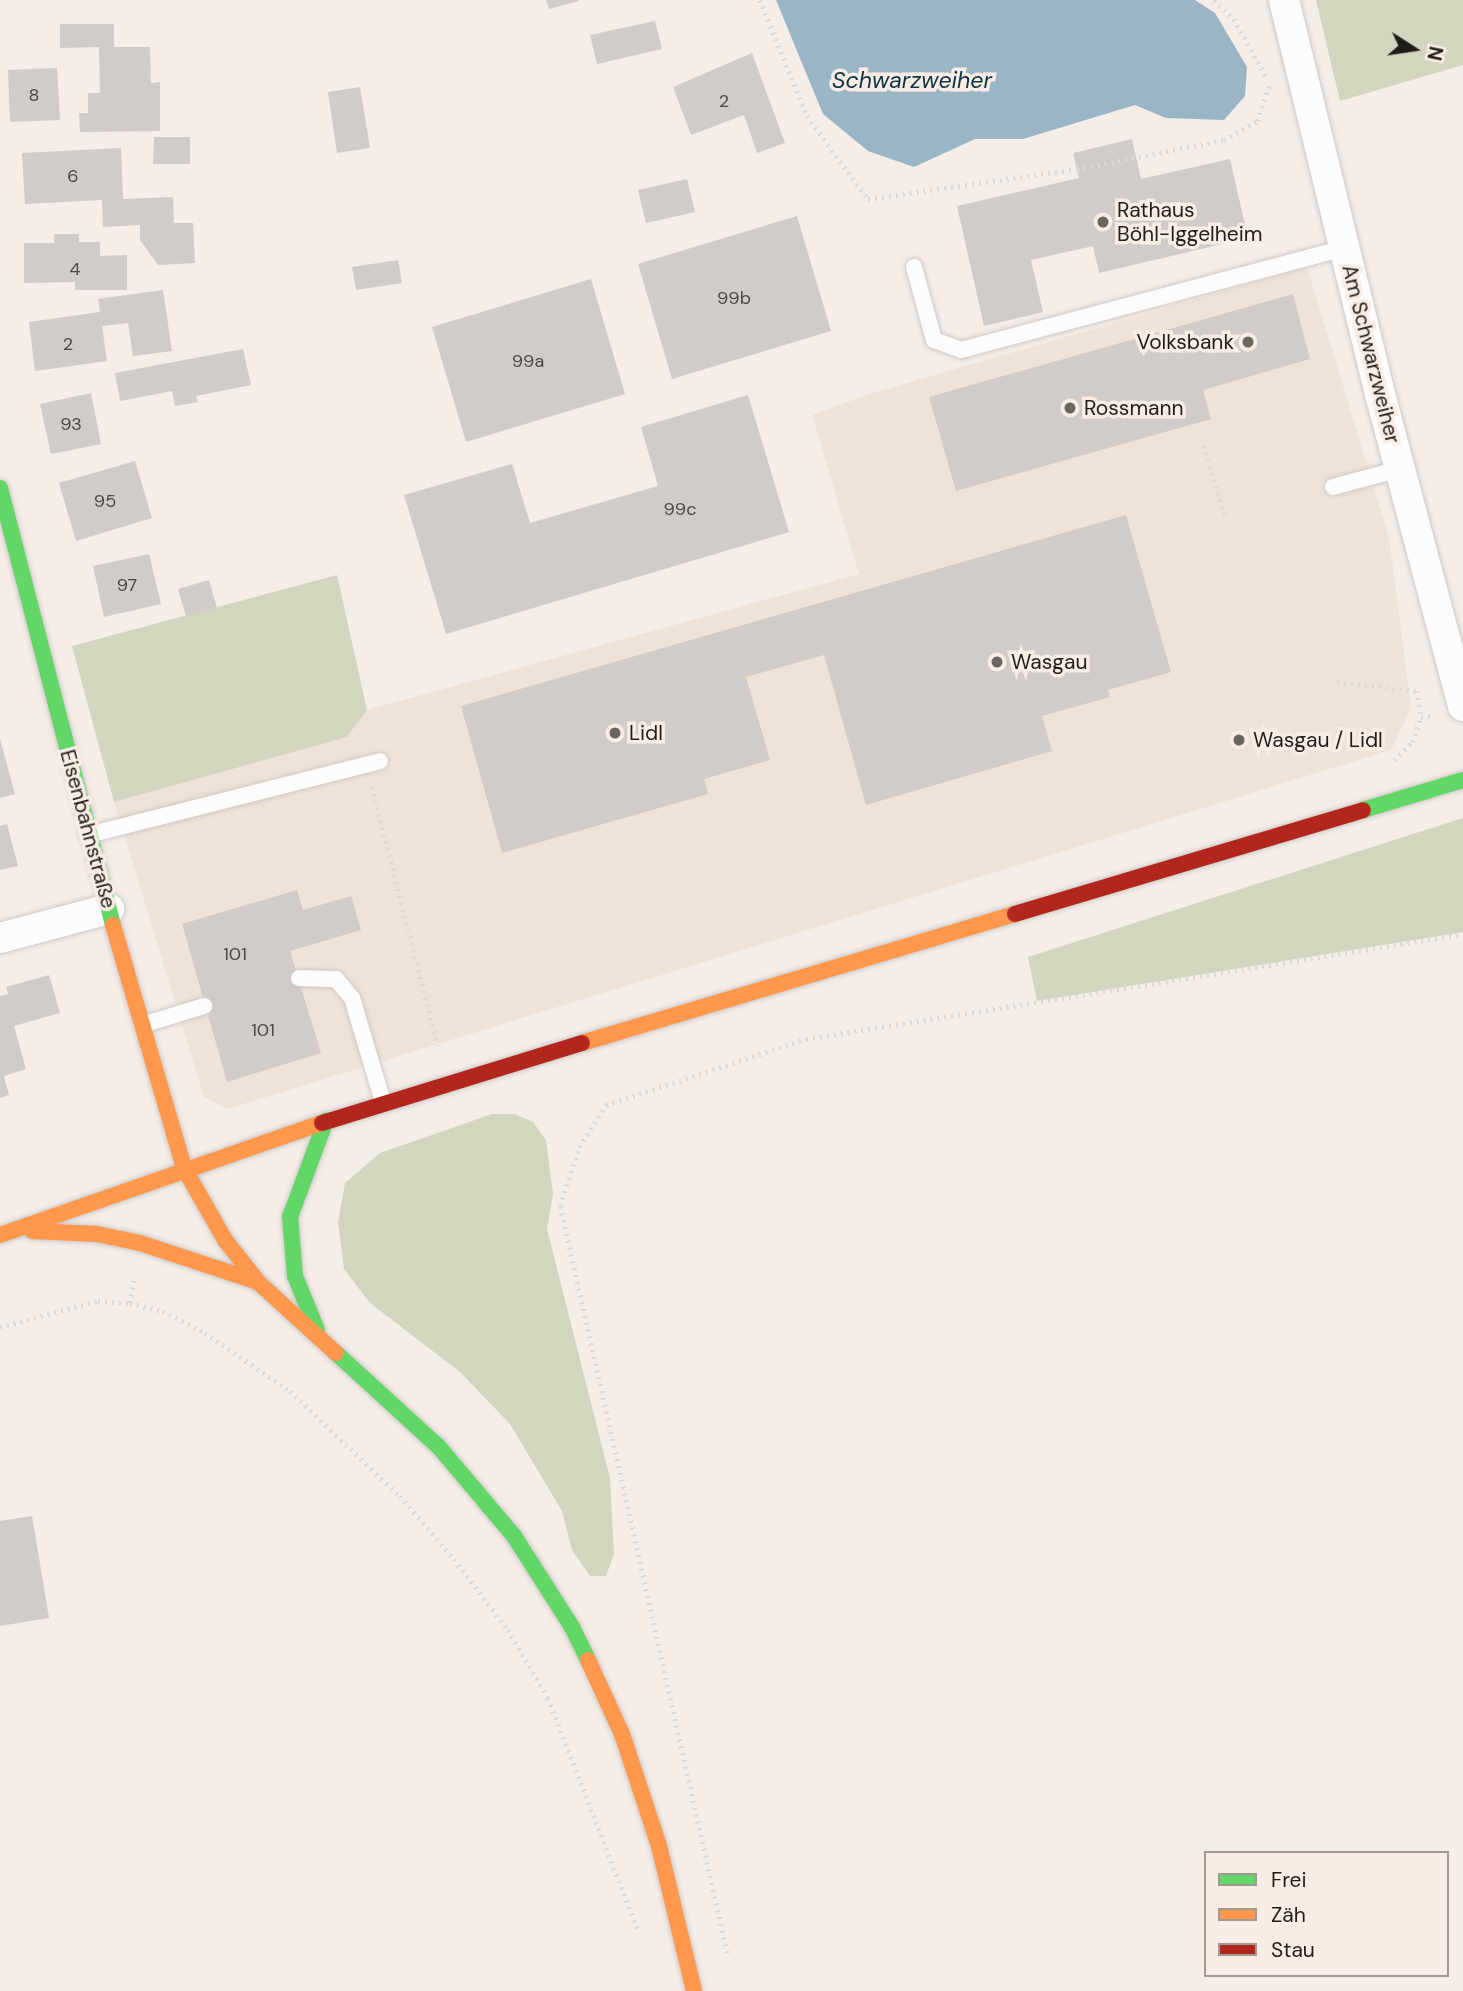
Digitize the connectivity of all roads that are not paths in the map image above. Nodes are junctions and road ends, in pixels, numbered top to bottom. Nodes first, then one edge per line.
1 (1284, 0) edge
2 (1344, 248) junction
3 (914, 267) dead end
4 (1400, 469) junction
5 (1333, 487) dead end
6 (0, 488) edge
7 (1453, 710) edge
8 (380, 761) dead end
9 (1463, 780) edge
10 (88, 835) junction
11 (109, 909) junction
12 (0, 938) edge
13 (299, 978) dead end
14 (204, 1006) dead end
15 (140, 1026) junction
16 (383, 1102) junction
17 (326, 1120) junction
18 (184, 1168) junction
19 (6, 1233) edge
20 (259, 1283) junction
21 (324, 1344) junction
22 (694, 1991) edge

1 - 2 street, Am Schwarzweiher
2 - 3 lane
2 - 4 street, Am Schwarzweiher
4 - 5 lane
4 - 7 street, Am Schwarzweiher
6 - 10 main road, Eisenbahnstraße
8 - 10 lane
9 - 16 main road
10 - 11 main road, Eisenbahnstraße
11 - 12 street
11 - 15 main road, Eisenbahnstraße
13 - 16 lane
14 - 15 lane
15 - 18 main road, Eisenbahnstraße
16 - 17 main road
17 - 18 main road
17 - 21 main road
18 - 19 main road
18 - 20 main road, Eisenbahnstraße
19 - 20 main road
20 - 21 main road, Eisenbahnstraße
21 - 22 main road, Eisenbahnstraße

